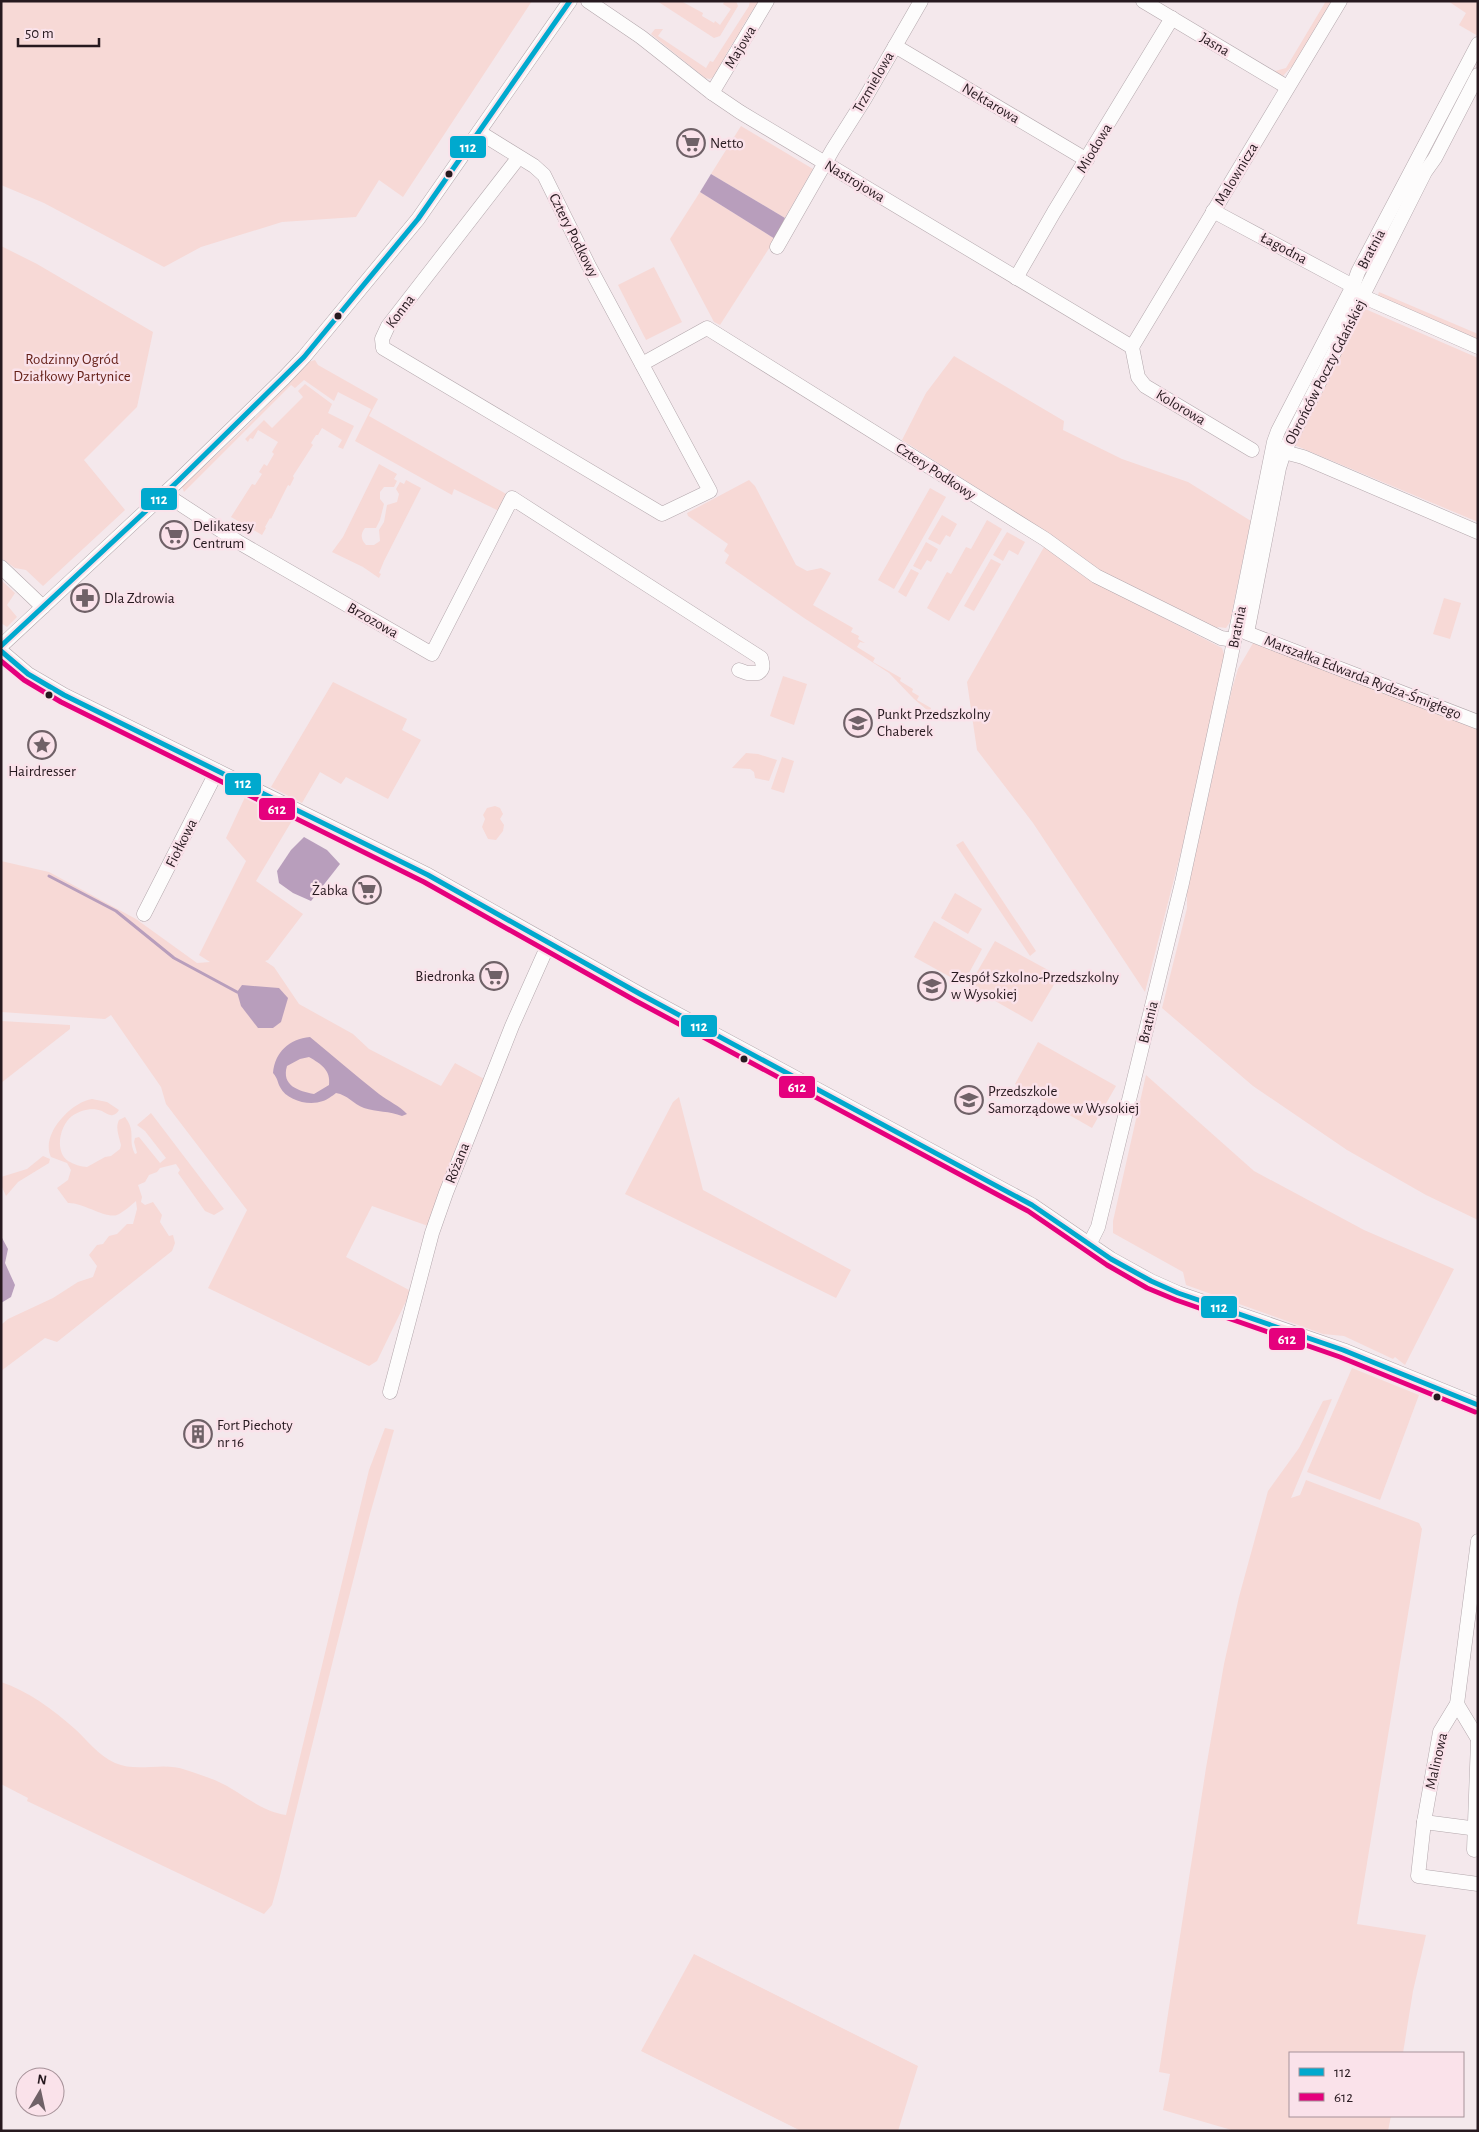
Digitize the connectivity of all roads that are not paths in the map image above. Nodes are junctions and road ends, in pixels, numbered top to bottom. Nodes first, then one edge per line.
1 (570, 1) edge
2 (588, 1) edge
3 (767, 1) edge
4 (921, 1) edge
5 (1143, 1) edge
6 (1340, 1) edge
7 (1172, 18) junction
8 (1478, 44) edge
9 (895, 46) junction
10 (1478, 74) edge
11 (1288, 87) junction
12 (712, 93) junction
13 (479, 132) junction
14 (519, 157) junction
15 (1087, 160) junction
16 (825, 163) junction
17 (1213, 211) junction
18 (778, 247) dead end
19 (1016, 278) junction
20 (1353, 286) junction
21 (1364, 297) junction
22 (1132, 347) junction
23 (1478, 347) edge
24 (642, 364) junction
25 (1252, 450) dead end
26 (1284, 452) junction
27 (710, 491) joint
28 (165, 494) junction
29 (1478, 532) edge
30 (1, 567) edge
31 (42, 607) junction
32 (1247, 633) joint
33 (1234, 640) junction
34 (1, 646) edge
35 (1, 651) edge
36 (739, 670) dead end
37 (1478, 722) edge
38 (217, 771) junction
39 (144, 914) dead end
40 (549, 943) junction
41 (1089, 1245) junction
42 (390, 1392) dead end
43 (1478, 1405) edge
44 (1478, 1541) edge
45 (1457, 1704) junction
46 (1478, 1740) edge
47 (1424, 1822) junction
48 (1476, 1829) edge
49 (1474, 1850) dead end
50 (1478, 1884) edge

1 - 13 street
2 - 12 street, Nastrojowa
3 - 12 street, Majowa
4 - 9 street, Trzmielowa
5 - 7 street, Jasna
6 - 11 street, Malownicza
7 - 11 street, Jasna
7 - 15 street, Miodowa
8 - 20 street, Bratnia
9 - 15 street, Nektarowa
9 - 16 street, Trzmielowa
10 - 21 street, Obrońców Poczty Gdańskiej
11 - 17 street, Malownicza
12 - 16 street, Nastrojowa
13 - 14 street, Cztery Podkowy
13 - 28 street
14 - 24 street, Cztery Podkowy
14 - 27 street, Konna
15 - 19 street, Miodowa
16 - 18 street, Trzmielowa
16 - 19 street, Nastrojowa
17 - 20 street, Łagodna
17 - 22 street, Malownicza
19 - 22 street, Nastrojowa
20 - 33 street, Bratnia
21 - 23 street
21 - 26 street, Obrońców Poczty Gdańskiej
22 - 25 street, Kolorowa
24 - 27 street, Cztery Podkowy
24 - 33 street, Cztery Podkowy
26 - 29 street
26 - 32 street, Obrońców Poczty Gdańskiej
28 - 31 street
28 - 36 street, Brzozowa
30 - 31 street
31 - 34 street
32 - 37 street, Marszałka Edwarda Rydza-Śmigłego
33 - 41 street, Bratnia
35 - 38 street
38 - 39 street, Fiołkowa
38 - 40 street
40 - 41 street
40 - 42 street, Różana
41 - 43 street
44 - 45 street, Malinowa
45 - 46 street, Malinowa
45 - 47 street, Malinowa
46 - 48 street, Malinowa
47 - 48 street
47 - 50 street, Malinowa
48 - 49 street, Malinowa

